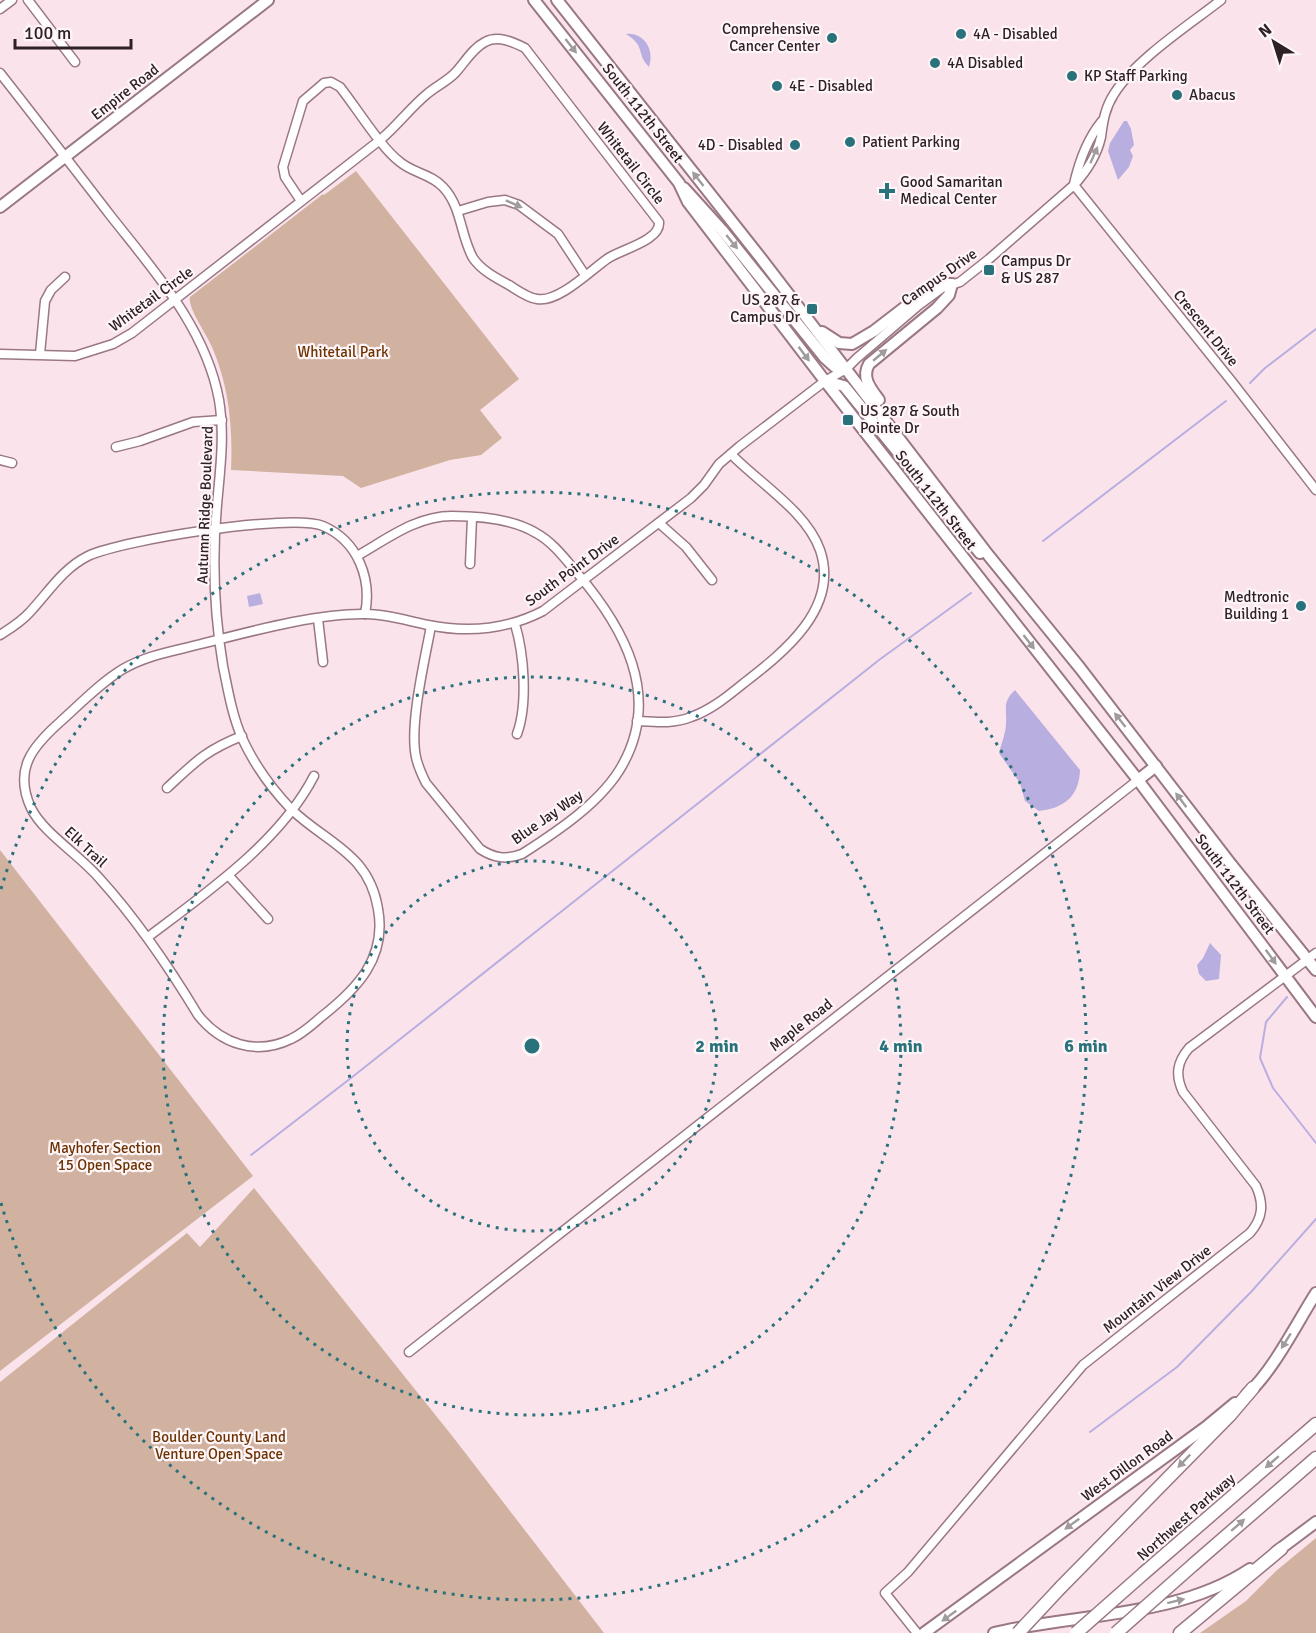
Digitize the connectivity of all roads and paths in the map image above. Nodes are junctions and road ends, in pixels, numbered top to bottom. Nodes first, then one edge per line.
1 (12, 0) edge
2 (28, 0) edge
3 (268, 0) edge
4 (534, 0) edge
5 (557, 0) edge
6 (1221, 0) edge
7 (0, 9) edge
8 (75, 62) dead end
9 (0, 73) edge
10 (380, 140) junction
11 (65, 157) junction
12 (679, 183) junction
13 (1074, 184) junction
14 (301, 201) junction
15 (0, 207) edge
16 (458, 211) junction
17 (585, 275) junction
18 (65, 277) dead end
19 (952, 284) junction
20 (174, 300) junction
21 (812, 324) junction
22 (0, 354) edge
23 (40, 354) junction
24 (846, 369) junction
25 (825, 381) junction
26 (222, 420) junction
27 (116, 447) dead end
28 (731, 454) junction
29 (0, 460) edge
30 (12, 463) dead end
31 (1316, 490) edge
32 (472, 518) junction
33 (658, 523) junction
34 (215, 530) junction
35 (357, 556) junction
36 (989, 556) junction
37 (470, 564) dead end
38 (712, 580) dead end
39 (584, 581) junction
40 (366, 614) junction
41 (318, 619) junction
42 (515, 624) junction
43 (431, 626) junction
44 (0, 635) edge
45 (219, 640) junction
46 (323, 662) dead end
47 (637, 722) junction
48 (517, 734) dead end
49 (242, 736) junction
50 (1156, 766) junction
51 (314, 776) dead end
52 (1138, 780) junction
53 (167, 788) dead end
54 (292, 809) junction
55 (229, 876) junction
56 (268, 919) dead end
57 (148, 937) junction
58 (1312, 957) edge
59 (1316, 970) edge
60 (1284, 976) junction
61 (327, 1012) joint
62 (1316, 1017) edge
63 (1316, 1293) edge
64 (409, 1352) dead end
65 (1253, 1388) junction
66 (1316, 1424) edge
67 (1316, 1458) edge
68 (1316, 1522) edge
69 (1281, 1549) junction
70 (917, 1633) edge
71 (924, 1633) edge
72 (994, 1633) edge
73 (1018, 1633) edge
74 (1076, 1633) edge
75 (1116, 1633) edge
76 (1180, 1633) edge

1 - 7 street
2 - 8 street
3 - 11 main road, Empire Road
4 -> 12 main road, South 112th Street
21 -> 5 main road, South 112th Street
6 - 13 street
9 - 11 street, Autumn Ridge Boulevard
10 - 14 street, Whitetail Circle
10 - 14 street
10 - 16 street, Whitetail Circle
10 - 17 street, Whitetail Circle
11 - 15 main road, Empire Road
11 - 20 street, Autumn Ridge Boulevard
12 -> 24 main road
12 -> 25 main road, South 112th Street
13 - 19 street, Campus Drive
13 - 31 street, Crescent Drive
14 - 20 street, Whitetail Circle
16 -> 17 street
16 - 17 street, Whitetail Circle
18 - 23 street
19 - 21 main road
19 - 24 street, Campus Drive
36 -> 19 main road
20 - 23 street, Whitetail Circle
20 - 26 street, Autumn Ridge Boulevard
21 - 24 main road, South 112th Street
22 - 23 street, Whitetail Circle
24 - 25 street, South Point Drive
24 - 36 main road, South 112th Street
25 - 28 street, South Point Drive
25 - 36 main road
25 -> 52 main road, South 112th Street
26 - 27 street
26 - 34 street, Autumn Ridge Boulevard
28 - 33 street, South Point Drive
28 - 47 street
29 - 30 street
32 - 35 street, Blue Jay Way
32 - 37 street
32 - 39 street, Blue Jay Way
33 - 38 street
33 - 39 street, South Point Drive
34 - 35 street
34 - 44 street
34 - 45 street, Autumn Ridge Boulevard
35 - 40 street
50 -> 36 main road, South 112th Street
39 - 42 street, South Point Drive
39 - 47 street, Blue Jay Way
40 - 41 street, South Point Drive
40 - 43 street, South Point Drive
41 - 45 street, South Point Drive
41 - 46 street
42 - 43 street, South Point Drive
42 - 48 street
43 - 47 street, Blue Jay Way
45 - 49 street, Autumn Ridge Boulevard
45 - 57 street, Elk Trail
49 - 53 street
49 - 54 street, Autumn Ridge Boulevard
50 - 52 main road, Maple Road
58 -> 50 main road, South 112th Street
51 - 54 street
52 -> 60 main road, South 112th Street
52 - 64 street, Maple Road
54 - 55 street
54 - 61 street, Autumn Ridge Boulevard
55 - 56 street
55 - 57 street
57 - 61 street, Elk Trail
58 - 59 main road, South 112th Street
58 - 60 street, Mountain View Drive
60 - 62 main road, South 112th Street
60 - 70 street, Mountain View Drive
63 -> 65 main road, West Dillon Road
65 -> 71 main road, West Dillon Road
65 -> 73 highway, bridge
66 -> 74 highway, Northwest Parkway, bridge
75 -> 67 highway, bridge
68 - 69 main road
72 -> 69 main road
69 - 76 highway

